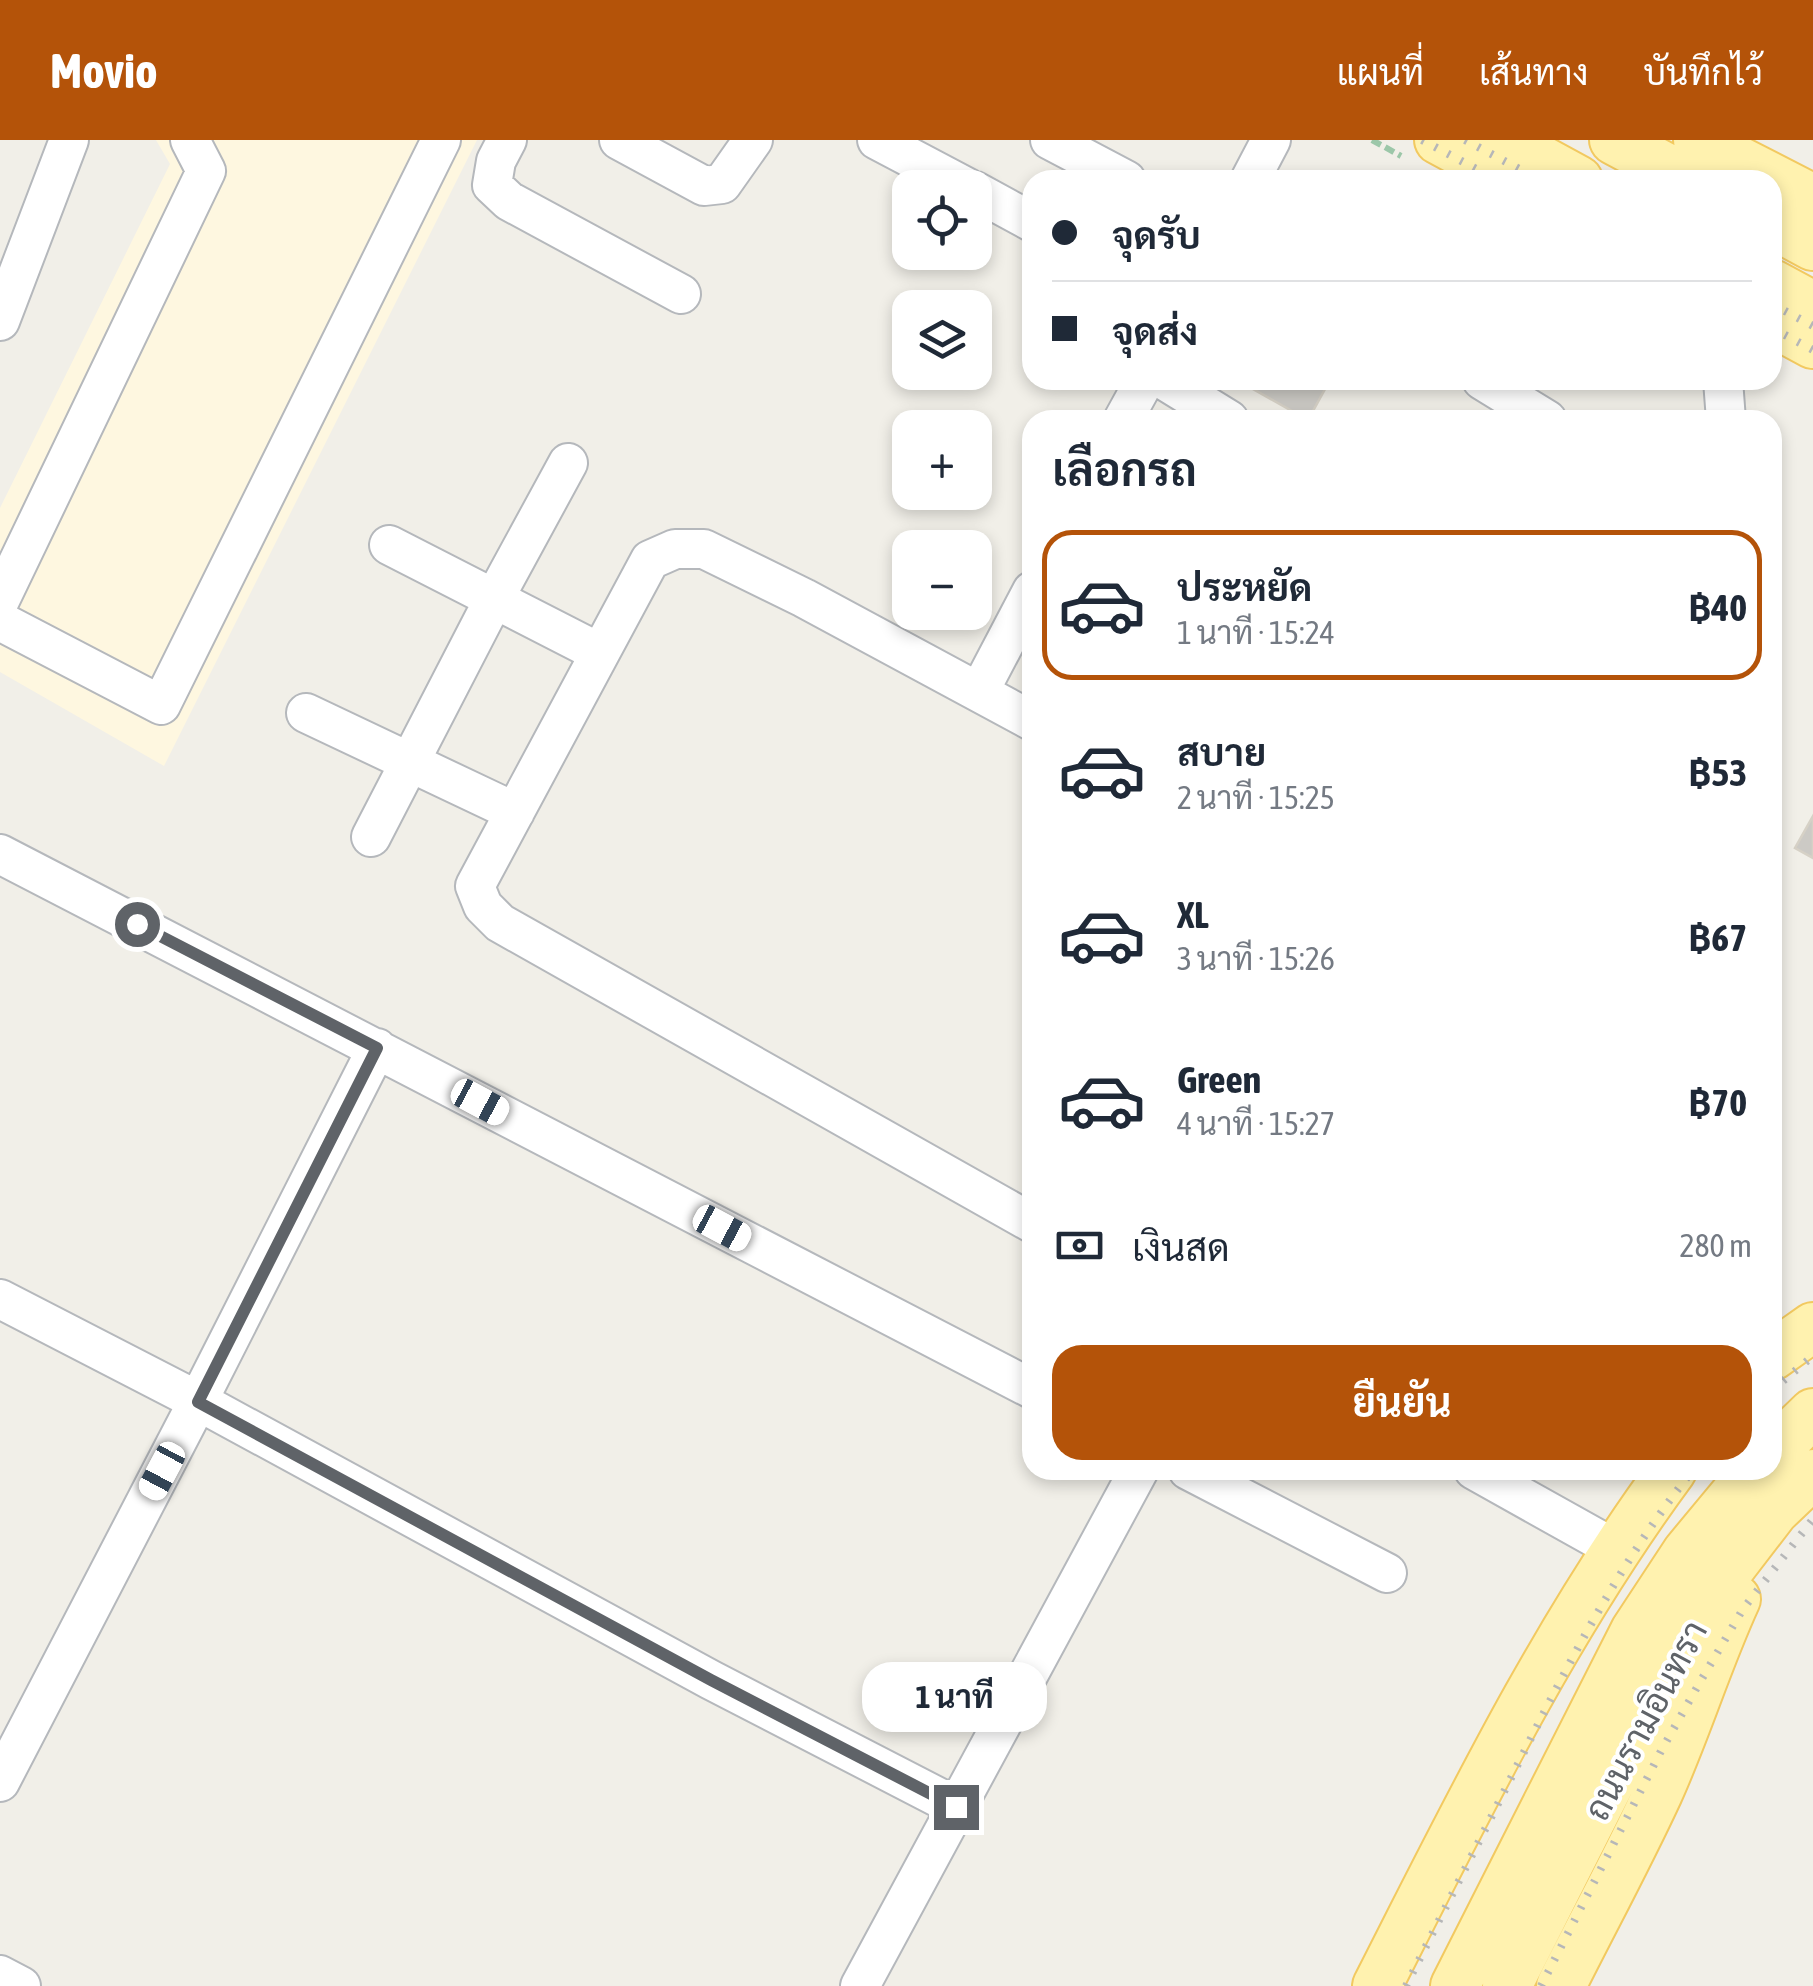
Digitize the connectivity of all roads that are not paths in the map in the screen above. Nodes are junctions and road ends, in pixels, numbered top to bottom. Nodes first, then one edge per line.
1 (69, 140) edge
2 (190, 140) edge
3 (442, 140) edge
4 (507, 140) edge
5 (620, 140) edge
6 (753, 140) edge
7 (1050, 140) edge
8 (1271, 140) edge
9 (1439, 140) edge
10 (1504, 140) edge
11 (1614, 140) edge
12 (1698, 140) edge
13 (902, 146) edge
14 (940, 170) edge
15 (1107, 170) edge
16 (1255, 170) edge
17 (1494, 170) edge
18 (1560, 170) edge
19 (1670, 170) edge
20 (1756, 170) edge
21 (1782, 183) edge
22 (1813, 199) edge
23 (992, 200) edge
24 (1022, 217) edge
25 (1782, 229) edge
26 (1813, 246) edge
27 (1782, 289) edge
28 (681, 294) dead end
29 (1813, 306) edge
30 (0, 321) edge
31 (1782, 327) edge
32 (1813, 344) edge
33 (1180, 390) edge
34 (1498, 390) edge
35 (1213, 410) edge
36 (1531, 410) edge
37 (568, 463) dead end
38 (389, 545) dead end
39 (494, 599) junction
40 (0, 600) edge
41 (1022, 611) edge
42 (0, 621) edge
43 (600, 653) junction
44 (979, 692) junction
45 (306, 714) dead end
46 (1022, 716) edge
47 (411, 763) junction
48 (515, 812) junction
49 (371, 836) dead end
50 (0, 854) edge
51 (377, 1048) junction
52 (1022, 1217) edge
53 (0, 1299) edge
54 (1813, 1326) edge
55 (1782, 1349) edge
56 (1022, 1384) edge
57 (198, 1402) junction
58 (1813, 1413) edge
59 (1782, 1443) edge
60 (1813, 1474) edge
61 (1134, 1480) edge
62 (1207, 1480) edge
63 (1492, 1480) edge
64 (1665, 1480) edge
65 (1747, 1480) edge
66 (1813, 1490) edge
67 (1617, 1550) junction
68 (1387, 1573) dead end
69 (0, 1782) edge
70 (956, 1807) junction
71 (0, 1975) edge
72 (21, 1986) edge
73 (860, 1986) edge
74 (1378, 1986) edge
75 (1455, 1986) edge
76 (1507, 1986) edge
77 (1561, 1986) edge

1 - 30 street
2 - 40 street
3 - 42 street
4 - 28 street
5 - 6 street
7 - 15 street
8 - 16 street
9 - 17 main road
10 - 18 main road
11 - 19 main road
12 - 20 main road
13 - 14 street
21 - 22 main road
23 - 24 street
25 - 26 main road
27 - 29 main road
31 - 32 main road
33 - 35 street
34 - 36 street
37 - 39 street
38 - 39 street
39 - 43 street
39 - 47 street
41 - 44 street
43 - 44 street
43 - 48 street
44 - 46 street
45 - 47 street
47 - 48 street
47 - 49 street
48 - 52 street
50 - 51 street
51 - 56 street
51 - 57 street
53 - 57 street
54 - 55 main road
57 - 69 street
57 - 70 street
58 - 59 main road
60 - 76 main road, ถนนรามอินทรา
61 - 70 street
62 - 68 street
63 - 67 street
64 - 67 main road
65 - 75 main road, ถนนรามอินทรา
66 - 77 main road, ถนนรามอินทรา
67 - 74 main road
70 - 73 street
71 - 72 street

